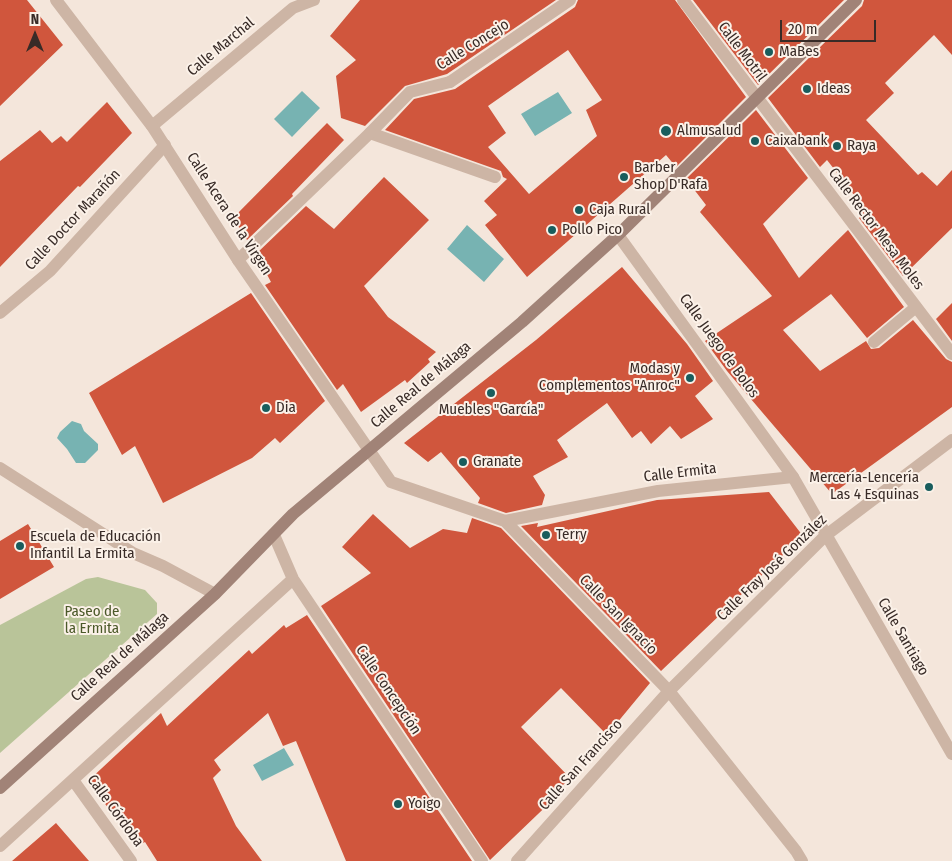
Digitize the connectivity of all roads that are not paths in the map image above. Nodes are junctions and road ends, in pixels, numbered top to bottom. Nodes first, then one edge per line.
1 (56, 0) edge
2 (570, 0) edge
3 (684, 0) edge
4 (856, 0) edge
5 (310, 1) edge
6 (757, 99) junction
7 (152, 126) junction
8 (370, 133) junction
9 (165, 145) junction
10 (495, 177) dead end
11 (618, 235) junction
12 (238, 260) junction
13 (916, 307) junction
14 (0, 313) edge
15 (874, 342) dead end
16 (952, 354) edge
17 (952, 440) edge
18 (368, 451) junction
19 (0, 468) edge
20 (793, 477) junction
21 (506, 521) junction
22 (274, 534) junction
23 (825, 536) junction
24 (293, 579) junction
25 (215, 594) junction
26 (669, 691) junction
27 (952, 754) edge
28 (73, 780) junction
29 (0, 788) edge
30 (0, 846) edge
31 (131, 861) edge
32 (482, 861) edge
33 (517, 861) edge
34 (802, 861) edge

1 - 7 street, Calle Acera de la Virgen
2 - 8 street, Calle Concejo
3 - 6 street, Calle Motril
4 - 6 main road, Calle Real de Málaga
5 - 7 street, Calle Marchal
6 - 11 main road, Calle Real de Málaga
6 - 13 street, Calle Rector Mesa Moles
7 - 9 street, Calle Acera de la Virgen
8 - 10 street
8 - 12 street, Calle Concejo
9 - 12 street, Calle Acera de la Virgen
9 - 14 street, Calle Doctor Marañón
11 - 18 main road, Calle Real de Málaga
11 - 20 street, Calle Juego de Bolos
12 - 18 street, Calle Acera de la Virgen
13 - 15 street
13 - 16 street, Calle Rector Mesa Moles
17 - 23 street, Calle Fray José González
18 - 21 street, Calle San Ignacio
18 - 22 main road, Calle Real de Málaga
19 - 25 street
20 - 21 street, Calle Ermita
20 - 23 street
21 - 26 street, Calle San Ignacio
22 - 24 street, Calle Concepción
22 - 25 main road, Calle Real de Málaga
23 - 26 street, Calle Fray José González
23 - 27 street, Calle Santiago
24 - 28 street
24 - 32 street, Calle Concepción
25 - 29 main road, Calle Real de Málaga
26 - 33 street, Calle San Francisco
26 - 34 street, Calle San Ignacio
28 - 30 street
28 - 31 street, Calle Córdoba

